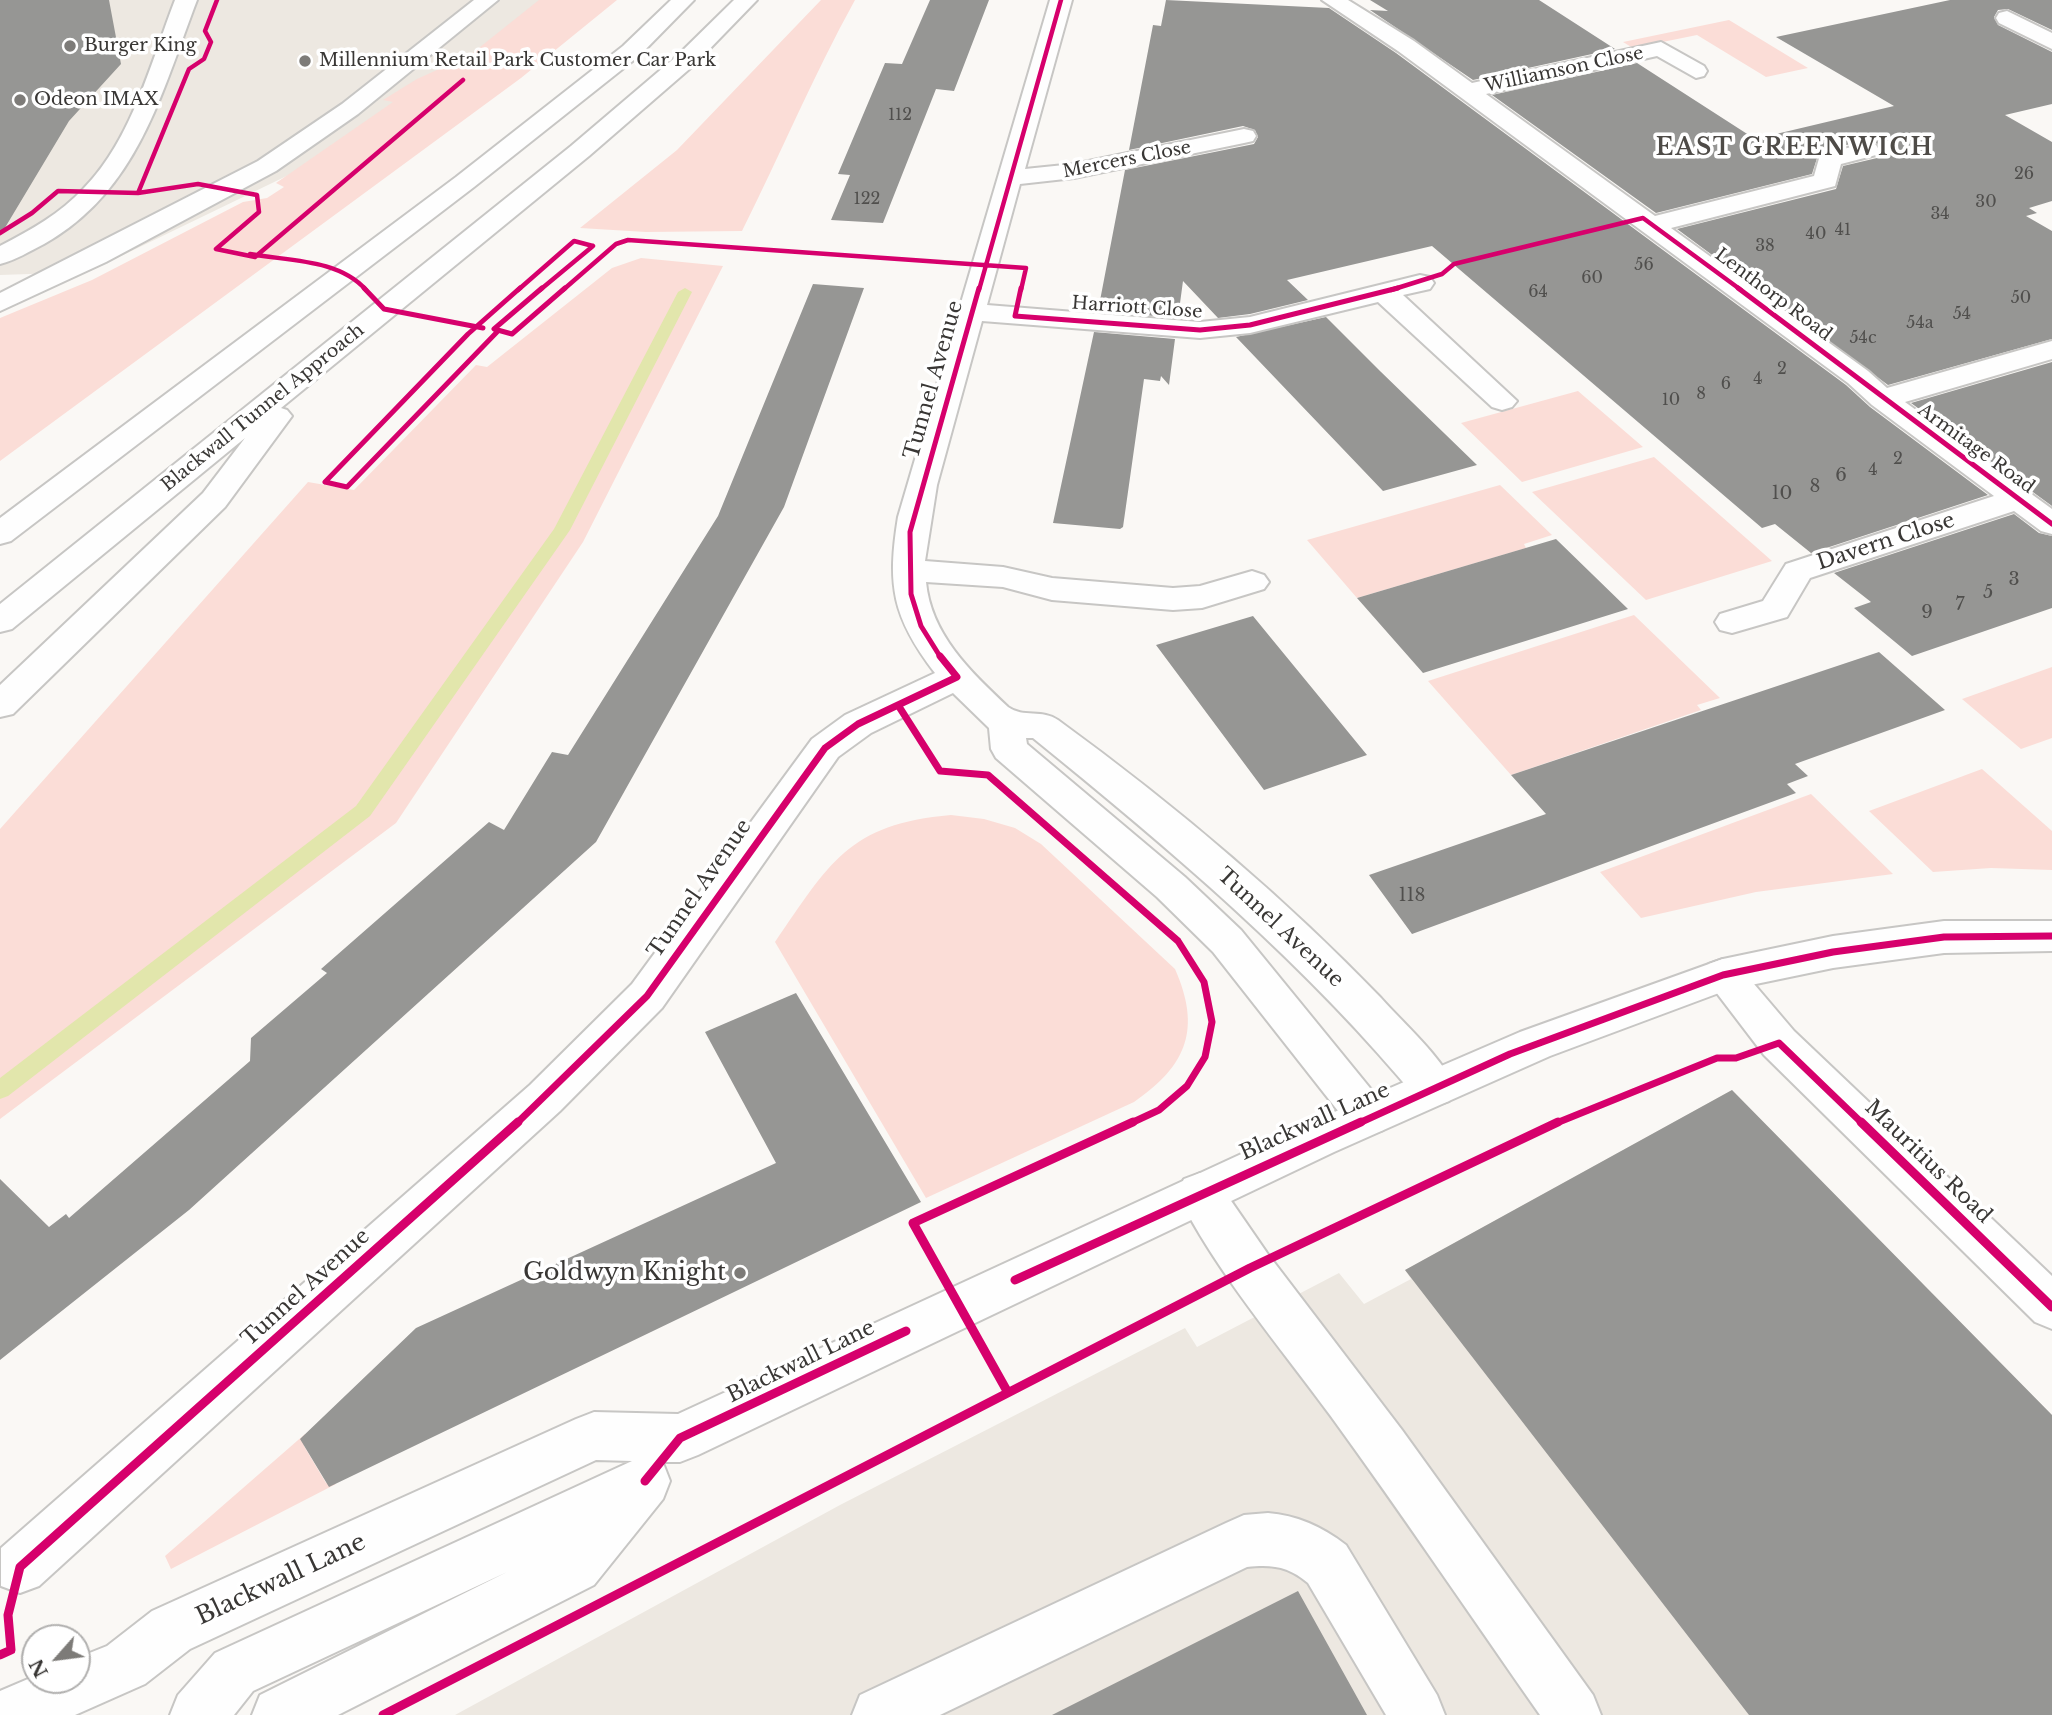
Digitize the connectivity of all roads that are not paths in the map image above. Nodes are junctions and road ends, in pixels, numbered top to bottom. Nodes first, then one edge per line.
1 (186, 0) edge
2 (487, 0) edge
3 (683, 0) edge
4 (746, 0) edge
5 (1061, 0) edge
6 (1334, 0) edge
7 (2007, 18) dead end
8 (2052, 42) edge
9 (1696, 71) dead end
10 (1468, 91) junction
11 (1244, 136) dead end
12 (1867, 150) dead end
13 (1010, 178) junction
14 (1652, 225) junction
15 (0, 256) edge
16 (97, 257) junction
17 (1420, 283) dead end
18 (0, 286) edge
19 (1383, 292) junction
20 (0, 303) edge
21 (972, 313) junction
22 (2052, 350) edge
23 (312, 370) junction
24 (1882, 399) junction
25 (1502, 401) dead end
26 (85, 468) junction
27 (2018, 499) junction
28 (0, 512) edge
29 (2052, 524) edge
30 (0, 534) edge
31 (907, 570) junction
32 (1252, 582) dead end
33 (0, 621) edge
34 (1732, 622) dead end
35 (957, 677) junction
36 (0, 705) edge
37 (1006, 723) junction
38 (2052, 936) edge
39 (1723, 975) junction
40 (1434, 1088) junction
41 (1368, 1117) junction
42 (1200, 1193) junction
43 (2052, 1307) edge
44 (680, 1438) junction
45 (645, 1481) junction
46 (20, 1567) dead end
47 (12, 1715) edge
48 (198, 1715) edge
49 (280, 1715) edge
50 (880, 1715) edge
51 (1417, 1715) edge
52 (1573, 1715) edge

1 - 15 main road
2 - 16 main road
3 - 26 main road
4 - 23 main road, Blackwall Tunnel Approach
5 - 13 main road, Tunnel Avenue
6 - 10 main road, Lenthorp Road
7 - 8 main road
9 - 10 main road, Williamson Close
10 - 14 main road, Lenthorp Road
11 - 13 main road, Mercers Close
12 - 14 main road
13 - 21 main road, Tunnel Avenue
14 - 24 main road, Lenthorp Road
16 - 18 main road
16 - 20 main road
17 - 19 main road, Harriott Close
19 - 21 main road, Harriott Close
19 - 25 main road
21 - 31 main road, Tunnel Avenue
22 - 24 main road, Armitage Road
23 - 33 main road, Blackwall Tunnel Approach
23 - 36 main road
24 - 27 main road, Armitage Road
26 - 28 main road
26 - 30 main road
27 - 29 main road, Armitage Road
27 - 34 main road, Davern Close
31 - 32 main road
31 - 35 main road, Tunnel Avenue
35 - 37 main road, Tunnel Avenue
35 - 46 main road, Tunnel Avenue
37 - 40 main road, Tunnel Avenue
37 - 41 main road, Tunnel Avenue
38 - 39 main road, Blackwall Lane
39 - 40 main road, Blackwall Lane
39 - 43 main road, Mauritius Road
40 - 41 main road, Blackwall Lane
41 - 42 main road, Blackwall Lane
42 - 44 main road, Blackwall Lane
42 - 52 main road
44 - 45 main road, Blackwall Lane
44 - 47 main road, Blackwall Lane
45 - 48 main road, Blackwall Lane
45 - 49 main road
50 - 51 main road

